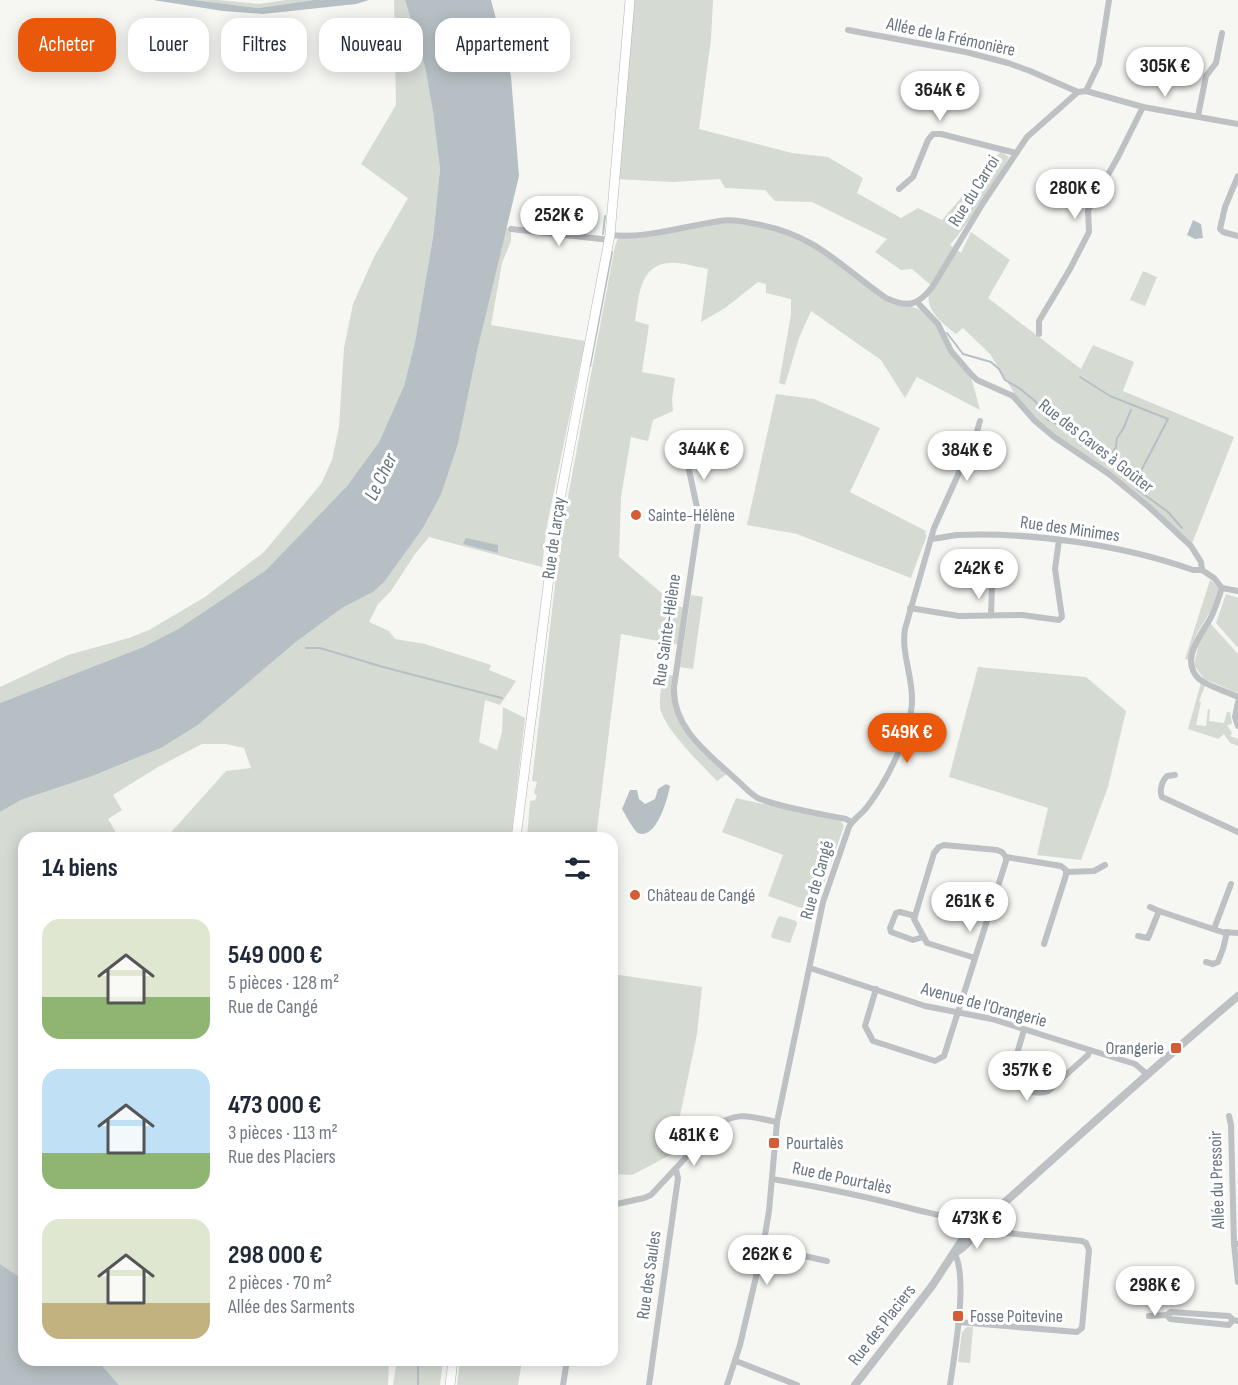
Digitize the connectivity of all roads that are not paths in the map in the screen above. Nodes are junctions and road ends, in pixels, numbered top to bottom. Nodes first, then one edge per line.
1 (630, 0) edge
2 (1109, 0) edge
3 (848, 30) dead end
4 (1222, 33) dead end
5 (1086, 91) junction
6 (1078, 92) junction
7 (1143, 106) junction
8 (1198, 116) junction
9 (1238, 124) edge
10 (1016, 153) junction
11 (1238, 176) edge
12 (899, 189) dead end
13 (511, 229) dead end
14 (1238, 236) edge
15 (610, 238) junction
16 (917, 302) junction
17 (1038, 334) dead end
18 (980, 422) dead end
19 (685, 451) dead end
20 (931, 539) junction
21 (1059, 540) junction
22 (1202, 570) junction
23 (992, 584) dead end
24 (1222, 588) junction
25 (1238, 591) edge
26 (910, 608) junction
27 (991, 615) junction
28 (1238, 697) edge
29 (1238, 702) edge
30 (1238, 726) edge
31 (1175, 775) dead end
32 (851, 822) junction
33 (517, 832) edge
34 (1238, 832) edge
35 (1006, 859) junction
36 (1105, 865) dead end
37 (1067, 872) junction
38 (1231, 884) dead end
39 (1150, 907) dead end
40 (1159, 911) junction
41 (915, 916) junction
42 (1214, 929) junction
43 (1227, 932) junction
44 (1238, 933) edge
45 (1138, 936) dead end
46 (923, 937) junction
47 (1044, 944) dead end
48 (975, 958) junction
49 (1206, 962) dead end
50 (810, 968) junction
51 (876, 989) junction
52 (1238, 996) edge
53 (958, 1012) junction
54 (1024, 1030) junction
55 (1090, 1050) junction
56 (1148, 1075) junction
57 (1229, 1116) dead end
58 (777, 1122) junction
59 (676, 1170) junction
60 (772, 1179) junction
61 (618, 1203) edge
62 (981, 1223) junction
63 (973, 1231) junction
64 (1236, 1244) edge
65 (763, 1247) junction
66 (954, 1253) junction
67 (827, 1261) dead end
68 (1238, 1282) edge
69 (1149, 1316) dead end
70 (1236, 1320) edge
71 (958, 1322) junction
72 (736, 1361) junction
73 (452, 1366) edge
74 (566, 1366) edge
75 (450, 1385) edge
76 (563, 1385) edge
77 (649, 1385) edge
78 (727, 1385) edge
79 (797, 1385) edge
80 (855, 1385) edge
81 (950, 1385) edge

1 - 15 main road, Rue de Larçay
2 - 5 street
3 - 6 street, Allée de la Frémonière
4 - 8 street
5 - 6 street
5 - 7 street
6 - 10 street, Rue du Carroi
7 - 8 street
7 - 17 street
8 - 9 street
10 - 12 street
10 - 16 street, Rue du Carroi
11 - 14 street
13 - 15 street
15 - 16 street
15 - 33 main road, Rue de Larçay
16 - 22 street, Rue des Caves à Goûter
18 - 20 street, Rue de Cangé
19 - 32 street, Rue Sainte-Hélène
20 - 21 street, Rue des Minimes
20 - 26 street, Rue de Cangé
21 - 22 street, Rue des Minimes
21 - 27 street
22 - 24 street, Rue des Caves à Goûter
23 - 27 street
24 - 25 street
24 - 28 street
26 - 27 street
26 - 32 street, Rue de Cangé
29 - 30 street
31 - 34 street
32 - 50 street, Rue de Cangé
35 - 37 street
35 - 41 street
35 - 48 street
36 - 37 street
37 - 47 street
38 - 42 street
39 - 40 street
40 - 42 street
40 - 45 street
41 - 46 street
41 - 46 street
42 - 43 street
43 - 44 street
43 - 49 street
46 - 48 street
48 - 53 street
50 - 51 street, Avenue de l'Orangerie
50 - 58 street, Rue de Cangé
51 - 53 street, Avenue de l'Orangerie
51 - 53 street
52 - 56 street, Rue des Placiers
53 - 54 street, Avenue de l'Orangerie
54 - 55 street, Avenue de l'Orangerie
54 - 55 street
55 - 56 street, Avenue de l'Orangerie
56 - 62 street, Rue des Placiers
57 - 64 street, Allée du Pressoir
58 - 59 street
58 - 60 street, Rue de Cangé
59 - 61 street
59 - 77 street, Rue des Saules
60 - 63 street, Rue de Pourtalès
60 - 65 street, Rue de Cangé
62 - 63 street, Rue des Placiers
62 - 71 street
63 - 66 street, Rue des Placiers
64 - 68 street, Allée du Pressoir
65 - 67 street
65 - 72 street, Rue de Cangé
66 - 71 street
66 - 80 street, Rue des Placiers
69 - 70 street
71 - 81 street
72 - 78 street, Rue de Cangé
72 - 79 street
73 - 75 main road
74 - 76 street

